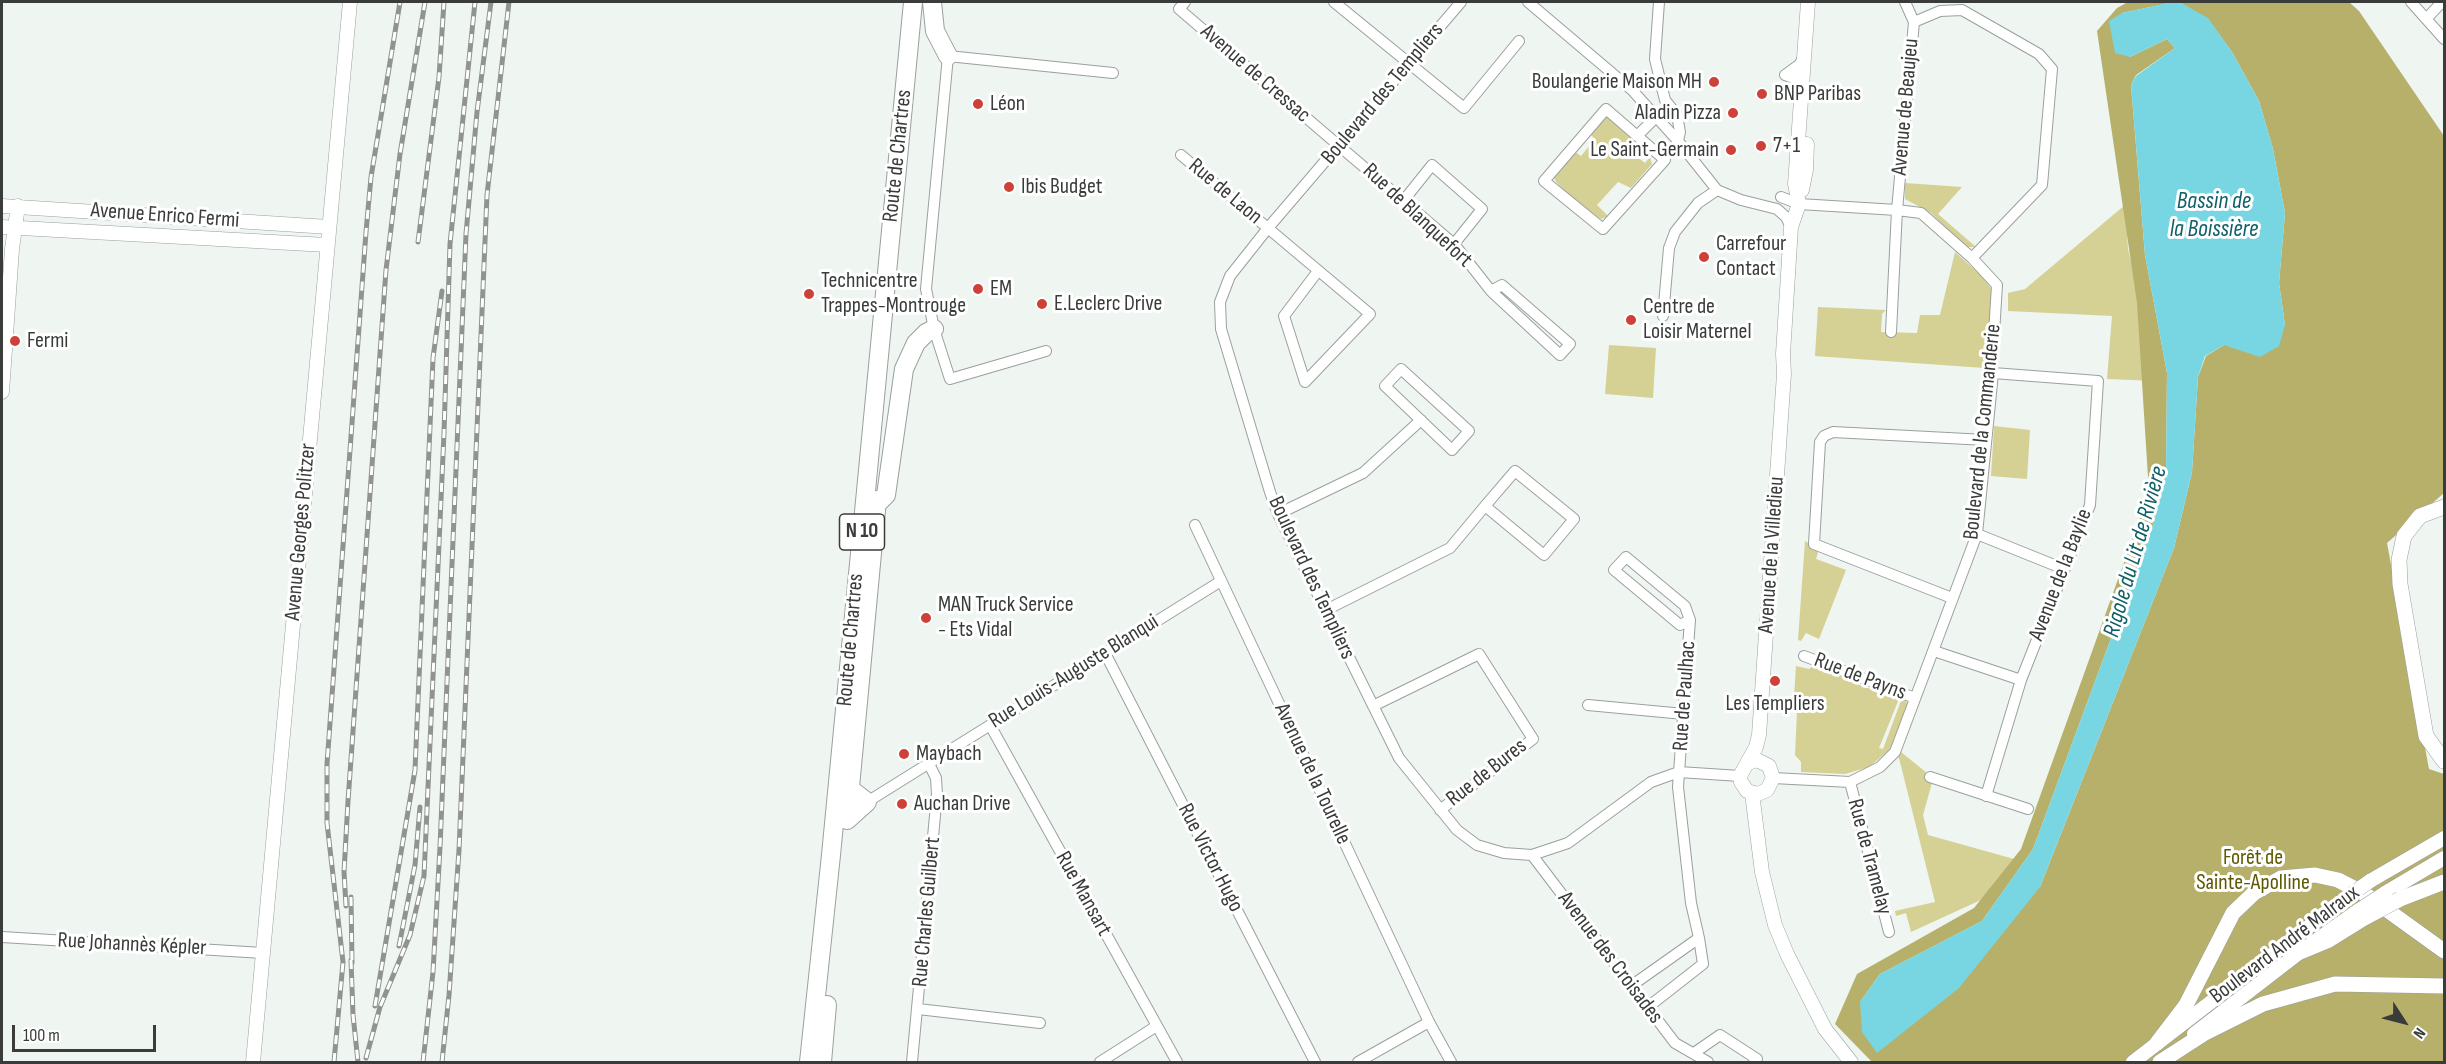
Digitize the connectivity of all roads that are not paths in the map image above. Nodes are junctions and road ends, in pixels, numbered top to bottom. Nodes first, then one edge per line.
1 (350, 2) edge
2 (914, 2) edge
3 (926, 2) edge
4 (932, 2) edge
5 (1185, 2) edge
6 (1334, 2) edge
7 (1461, 2) edge
8 (1528, 2) edge
9 (1659, 2) edge
10 (1808, 2) edge
11 (1905, 2) edge
12 (2411, 2) edge
13 (2442, 2) edge
14 (2427, 18) junction
15 (1914, 22) junction
16 (1806, 31) junction
17 (2445, 39) edge
18 (1520, 41) dead end
19 (948, 56) junction
20 (1409, 63) junction
21 (1113, 72) dead end
22 (1665, 100) junction
23 (1656, 117) junction
24 (1669, 131) junction
25 (1638, 135) junction
26 (1678, 141) junction
27 (1339, 145) junction
28 (1181, 155) dead end
29 (1795, 184) junction
30 (1717, 190) junction
31 (1781, 197) junction
32 (1404, 200) junction
33 (1761, 203) junction
34 (1799, 204) junction
35 (2, 206) edge
36 (18, 206) junction
37 (1777, 209) junction
38 (1897, 210) junction
39 (8, 227) edge
40 (329, 227) junction
41 (1791, 227) junction
42 (1268, 228) junction
43 (1454, 244) junction
44 (327, 245) junction
45 (1972, 258) junction
46 (1318, 271) junction
47 (1491, 291) junction
48 (1663, 316) dead end
49 (934, 329) junction
50 (1891, 332) dead end
51 (1046, 351) dead end
52 (1784, 374) junction
53 (1993, 374) junction
54 (2, 392) edge
55 (1421, 420) junction
56 (1986, 440) junction
57 (877, 504) junction
58 (1485, 506) junction
59 (2445, 507) edge
60 (1278, 514) junction
61 (1195, 525) dead end
62 (1977, 534) junction
63 (2064, 569) junction
64 (1221, 581) junction
65 (1952, 598) junction
66 (1326, 610) junction
67 (1690, 620) junction
68 (1934, 651) junction
69 (1105, 652) junction
70 (1804, 656) dead end
71 (2021, 680) junction
72 (1915, 698) junction
73 (1588, 705) dead end
74 (1373, 706) junction
75 (1684, 714) junction
76 (990, 725) junction
77 (1760, 735) junction
78 (2445, 761) edge
79 (1748, 763) junction
80 (1766, 763) junction
81 (929, 764) junction
82 (1679, 772) junction
83 (1740, 776) junction
84 (1930, 777) dead end
85 (1773, 778) junction
86 (1850, 782) junction
87 (850, 789) junction
88 (1758, 793) junction
89 (1986, 796) junction
90 (867, 802) junction
91 (2028, 809) dead end
92 (1440, 810) junction
93 (847, 820) junction
94 (2445, 838) edge
95 (1532, 855) junction
96 (2445, 858) edge
97 (2445, 882) edge
98 (2392, 896) junction
99 (1889, 932) dead end
100 (2, 937) edge
101 (1699, 938) junction
102 (2445, 951) edge
103 (2300, 952) joint
104 (263, 953) junction
105 (1632, 986) junction
106 (2445, 986) edge
107 (1648, 1007) junction
108 (918, 1009) junction
109 (1040, 1023) dead end
110 (1429, 1023) junction
111 (1155, 1027) junction
112 (1825, 1029) junction
113 (2157, 1043) junction
114 (1694, 1053) junction
115 (253, 1062) edge
116 (809, 1062) edge
117 (822, 1062) edge
118 (912, 1062) edge
119 (1100, 1062) edge
120 (1177, 1062) edge
121 (1315, 1062) edge
122 (1358, 1062) edge
123 (1451, 1062) edge
124 (1708, 1062) edge
125 (1754, 1062) edge
126 (1839, 1062) edge
127 (1851, 1062) edge
128 (2133, 1062) edge
129 (2159, 1062) edge

1 - 40 street, Avenue Georges Politzer
2 - 116 main road, Route de Chartres / N 10
3 - 57 main road, Route de Chartres / N 10
4 - 19 main road
5 - 27 street, Avenue de Cressac
6 - 20 street
7 - 20 street, Boulevard des Templiers
8 - 23 street
9 - 22 street
10 - 16 street, Avenue de la Villedieu
11 - 15 street
12 - 14 street
13 - 14 street
14 - 17 street
15 - 38 street, Avenue de Beaujeu
15 - 45 street, Avenue de Beaujeu
16 - 29 street, Avenue de la Villedieu
16 - 34 street, Avenue de la Villedieu
18 - 20 street
19 - 21 street
19 - 49 street
20 - 27 street, Boulevard des Templiers
22 - 24 street
22 - 26 street
23 - 24 street
23 - 25 street
24 - 26 street
25 - 25 street
26 - 30 street
27 - 32 street, Rue de Blanquefort
27 - 42 street, Boulevard des Templiers
28 - 42 street, Rue de Laon
29 - 31 street
29 - 34 street, Avenue de la Villedieu
30 - 33 street
30 - 48 street
31 - 33 street
31 - 34 street, Boulevard de la Commanderie
32 - 43 street, Rue de Blanquefort
32 - 43 street
33 - 37 street
34 - 37 street
34 - 38 street, Boulevard de la Commanderie
34 - 41 street, Avenue de la Villedieu
34 - 52 street, Avenue de la Villedieu
35 - 36 street, Avenue Enrico Fermi
36 - 39 street
36 - 40 street, Avenue Enrico Fermi
37 - 41 street
38 - 45 street, Boulevard de la Commanderie
38 - 50 street, Avenue de Beaujeu
39 - 44 street, Avenue Enrico Fermi
39 - 54 street
40 - 44 street, Avenue Georges Politzer
41 - 52 street, Avenue de la Villedieu
42 - 46 street, Rue de Laon
42 - 60 street, Boulevard des Templiers
43 - 47 street, Rue de Blanquefort
44 - 104 street, Avenue Georges Politzer
45 - 53 street, Boulevard de la Commanderie
46 - 46 street, Rue de Laon
47 - 47 street, Rue de Blanquefort
49 - 51 street
49 - 57 main road
52 - 77 street, Avenue de la Villedieu
53 - 56 street, Boulevard de la Commanderie
53 - 63 street, Avenue de la Baylie
55 - 55 street
55 - 60 street
56 - 62 street, Boulevard de la Commanderie
56 - 65 street
57 - 87 main road, Route de Chartres / N 10
58 - 58 street
58 - 66 street
59 - 78 main road
60 - 66 street, Boulevard des Templiers
61 - 64 street, Avenue de la Tourelle
62 - 63 street
62 - 65 street, Boulevard de la Commanderie
63 - 71 street, Avenue de la Baylie
64 - 69 street, Rue Louis-Auguste Blanqui
64 - 110 street, Avenue de la Tourelle
65 - 68 street, Boulevard de la Commanderie
66 - 74 street, Boulevard des Templiers
67 - 67 street, Rue de Paulhac
67 - 75 street, Rue de Paulhac
68 - 71 street
68 - 72 street, Boulevard de la Commanderie
69 - 76 street, Rue Louis-Auguste Blanqui
69 - 121 street, Rue Victor Hugo
70 - 72 street, Rue de Payns
71 - 89 street, Avenue de la Baylie
72 - 86 street, Boulevard de la Commanderie
73 - 75 street
74 - 92 street, Boulevard des Templiers
74 - 92 street, Rue de Bures
75 - 82 street, Rue de Paulhac
76 - 81 street, Rue Louis-Auguste Blanqui
76 - 111 street, Rue Mansart
77 - 79 street, Avenue de la Villedieu
77 - 80 street, Avenue de la Villedieu
79 - 80 street
79 - 83 street
80 - 85 street
81 - 90 street, Rue Louis-Auguste Blanqui
81 - 108 street, Rue Charles Guilbert
82 - 83 street, Boulevard des Templiers
82 - 95 street, Boulevard des Templiers
82 - 101 street, Rue de Paulhac
83 - 88 street
84 - 89 street
85 - 86 street, Boulevard de la Commanderie
85 - 88 street
86 - 99 street, Rue de Tramelay
87 - 90 main road
87 - 93 main road, Route de Chartres / N 10
88 - 112 street
89 - 91 street
90 - 93 main road
92 - 95 street, Boulevard des Templiers
93 - 117 main road, Route de Chartres / N 10
94 - 113 street, Boulevard André Malraux, bridge
95 - 105 street, Avenue des Croisades
96 - 98 street, Boulevard André Malraux
97 - 98 main road
98 - 103 main road, bridge
100 - 104 street, Rue Johannès Képler
101 - 105 street
101 - 107 street, Rue de Paulhac
102 - 113 main road
103 - 129 street, Boulevard André Malraux
104 - 115 street, Avenue Georges Politzer
105 - 107 street, Avenue des Croisades
106 - 129 main road
107 - 114 street, Avenue des Croisades
108 - 109 street
108 - 118 street, Rue Charles Guilbert
110 - 122 street
110 - 123 street, Avenue de la Tourelle
111 - 119 street
111 - 120 street, Rue Mansart
112 - 126 street
112 - 127 street
113 - 128 street, Boulevard André Malraux
114 - 124 street, Avenue des Croisades
114 - 125 street

